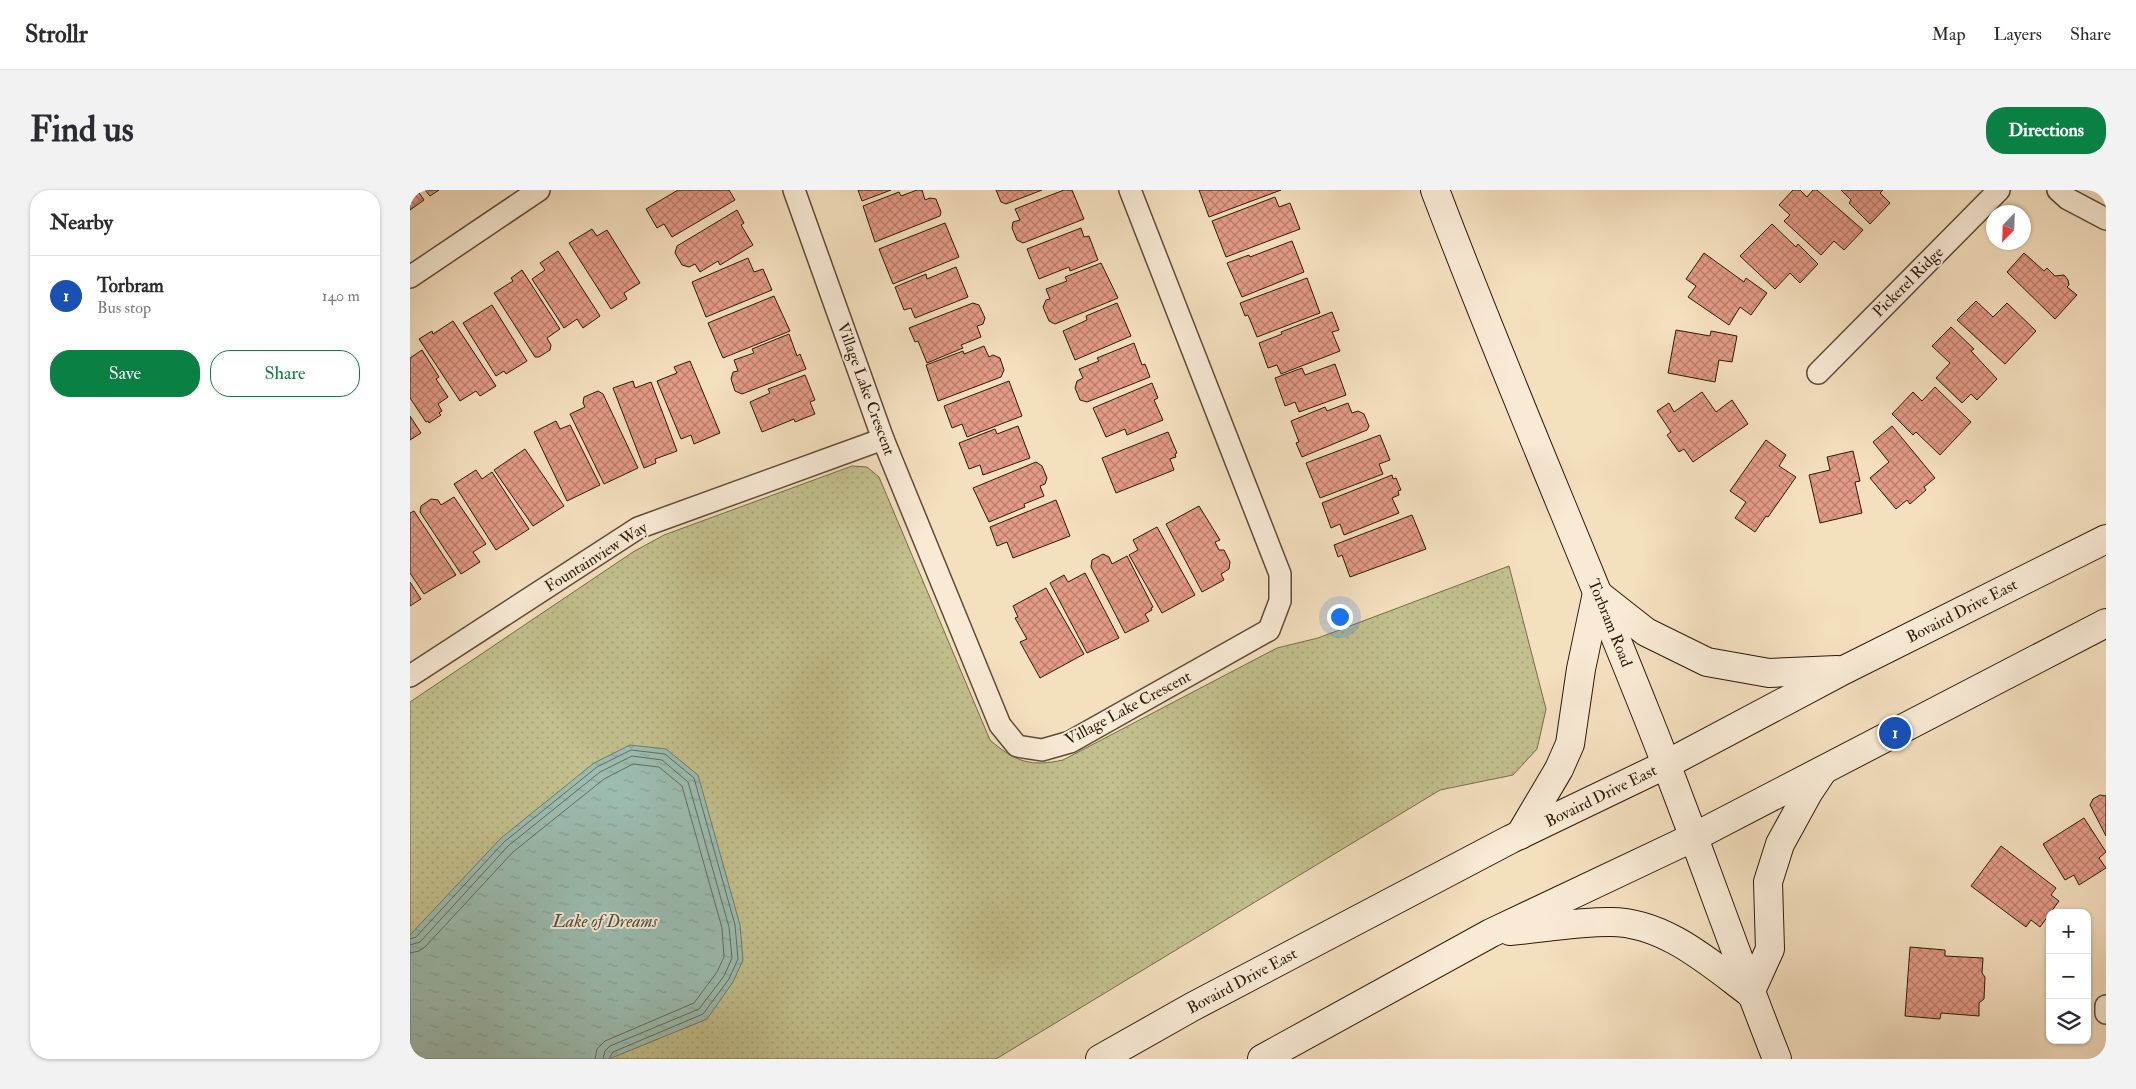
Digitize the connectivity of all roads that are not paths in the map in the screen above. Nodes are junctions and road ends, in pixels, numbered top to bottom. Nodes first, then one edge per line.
1 (539, 190) edge
2 (794, 190) edge
3 (1130, 190) edge
4 (1435, 190) edge
5 (1999, 190) edge
6 (2058, 190) edge
7 (2106, 219) edge
8 (410, 277) edge
9 (1818, 373) dead end
10 (883, 439) junction
11 (2106, 539) edge
12 (1597, 593) junction
13 (2106, 623) edge
14 (1844, 670) junction
15 (410, 676) edge
16 (1665, 765) junction
17 (1824, 770) junction
18 (1520, 835) junction
19 (1694, 837) junction
20 (1491, 933) junction
21 (1750, 992) junction
22 (2106, 1006) edge
23 (2106, 1013) edge
24 (1100, 1059) edge
25 (1262, 1059) edge
26 (1777, 1059) edge

1 - 8 street
2 - 10 street, Village Lake Crescent
3 - 10 street, Village Lake Crescent
4 - 12 main road, Torbram Road
5 - 9 street, Pickerel Ridge
6 - 7 street
10 - 15 street, Fountainview Way
11 - 14 main road, Bovaird Drive East
12 - 14 main road
12 - 16 main road, Torbram Road
12 - 18 main road
13 - 17 main road
14 - 16 main road, Bovaird Drive East
16 - 18 main road, Bovaird Drive East
16 - 19 main road, Torbram Road
17 - 19 main road
17 - 21 main road
18 - 24 main road, Bovaird Drive East
19 - 20 main road
19 - 21 main road, Torbram Road
20 - 21 main road
20 - 25 main road
21 - 26 main road, Torbram Road
22 - 23 street

